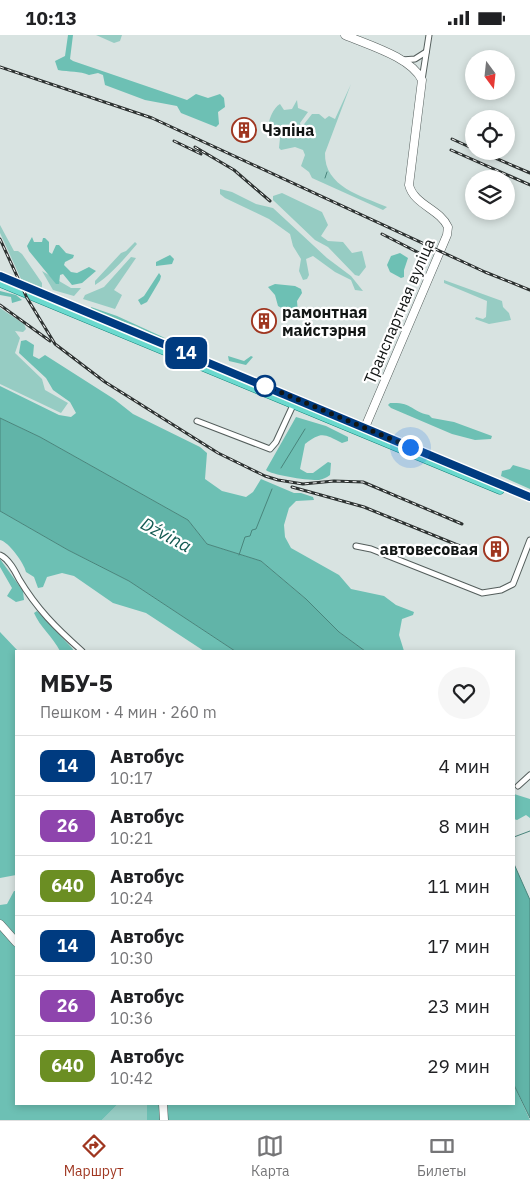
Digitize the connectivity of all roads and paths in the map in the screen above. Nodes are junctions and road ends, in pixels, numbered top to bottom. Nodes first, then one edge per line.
1 (345, 35) edge
2 (430, 35) edge
3 (427, 52) junction
4 (400, 60) junction
5 (422, 80) junction
6 (0, 276) edge
7 (0, 283) edge
8 (72, 310) junction
9 (295, 401) junction
10 (197, 421) dead end
11 (364, 430) junction
12 (530, 497) edge
13 (530, 502) edge
14 (530, 540) edge
15 (356, 547) dead end
16 (0, 555) edge
17 (81, 650) edge
18 (530, 775) edge
19 (518, 786) dead end
20 (0, 924) edge
21 (15, 940) edge
22 (163, 1105) edge
23 (164, 1120) edge

1 - 4 main road
2 - 3 street, Транспартная вуліца
3 - 4 street
3 - 5 street, Транспартная вуліца
4 - 5 main road
5 - 11 main road, Транспартная вуліца
6 - 8 main road
7 - 8 main road
8 - 9 main road
9 - 10 street
9 - 11 main road
11 - 12 main road
11 - 13 main road
14 - 15 street
16 - 17 street
18 - 19 street
20 - 21 main road
22 - 23 main road

